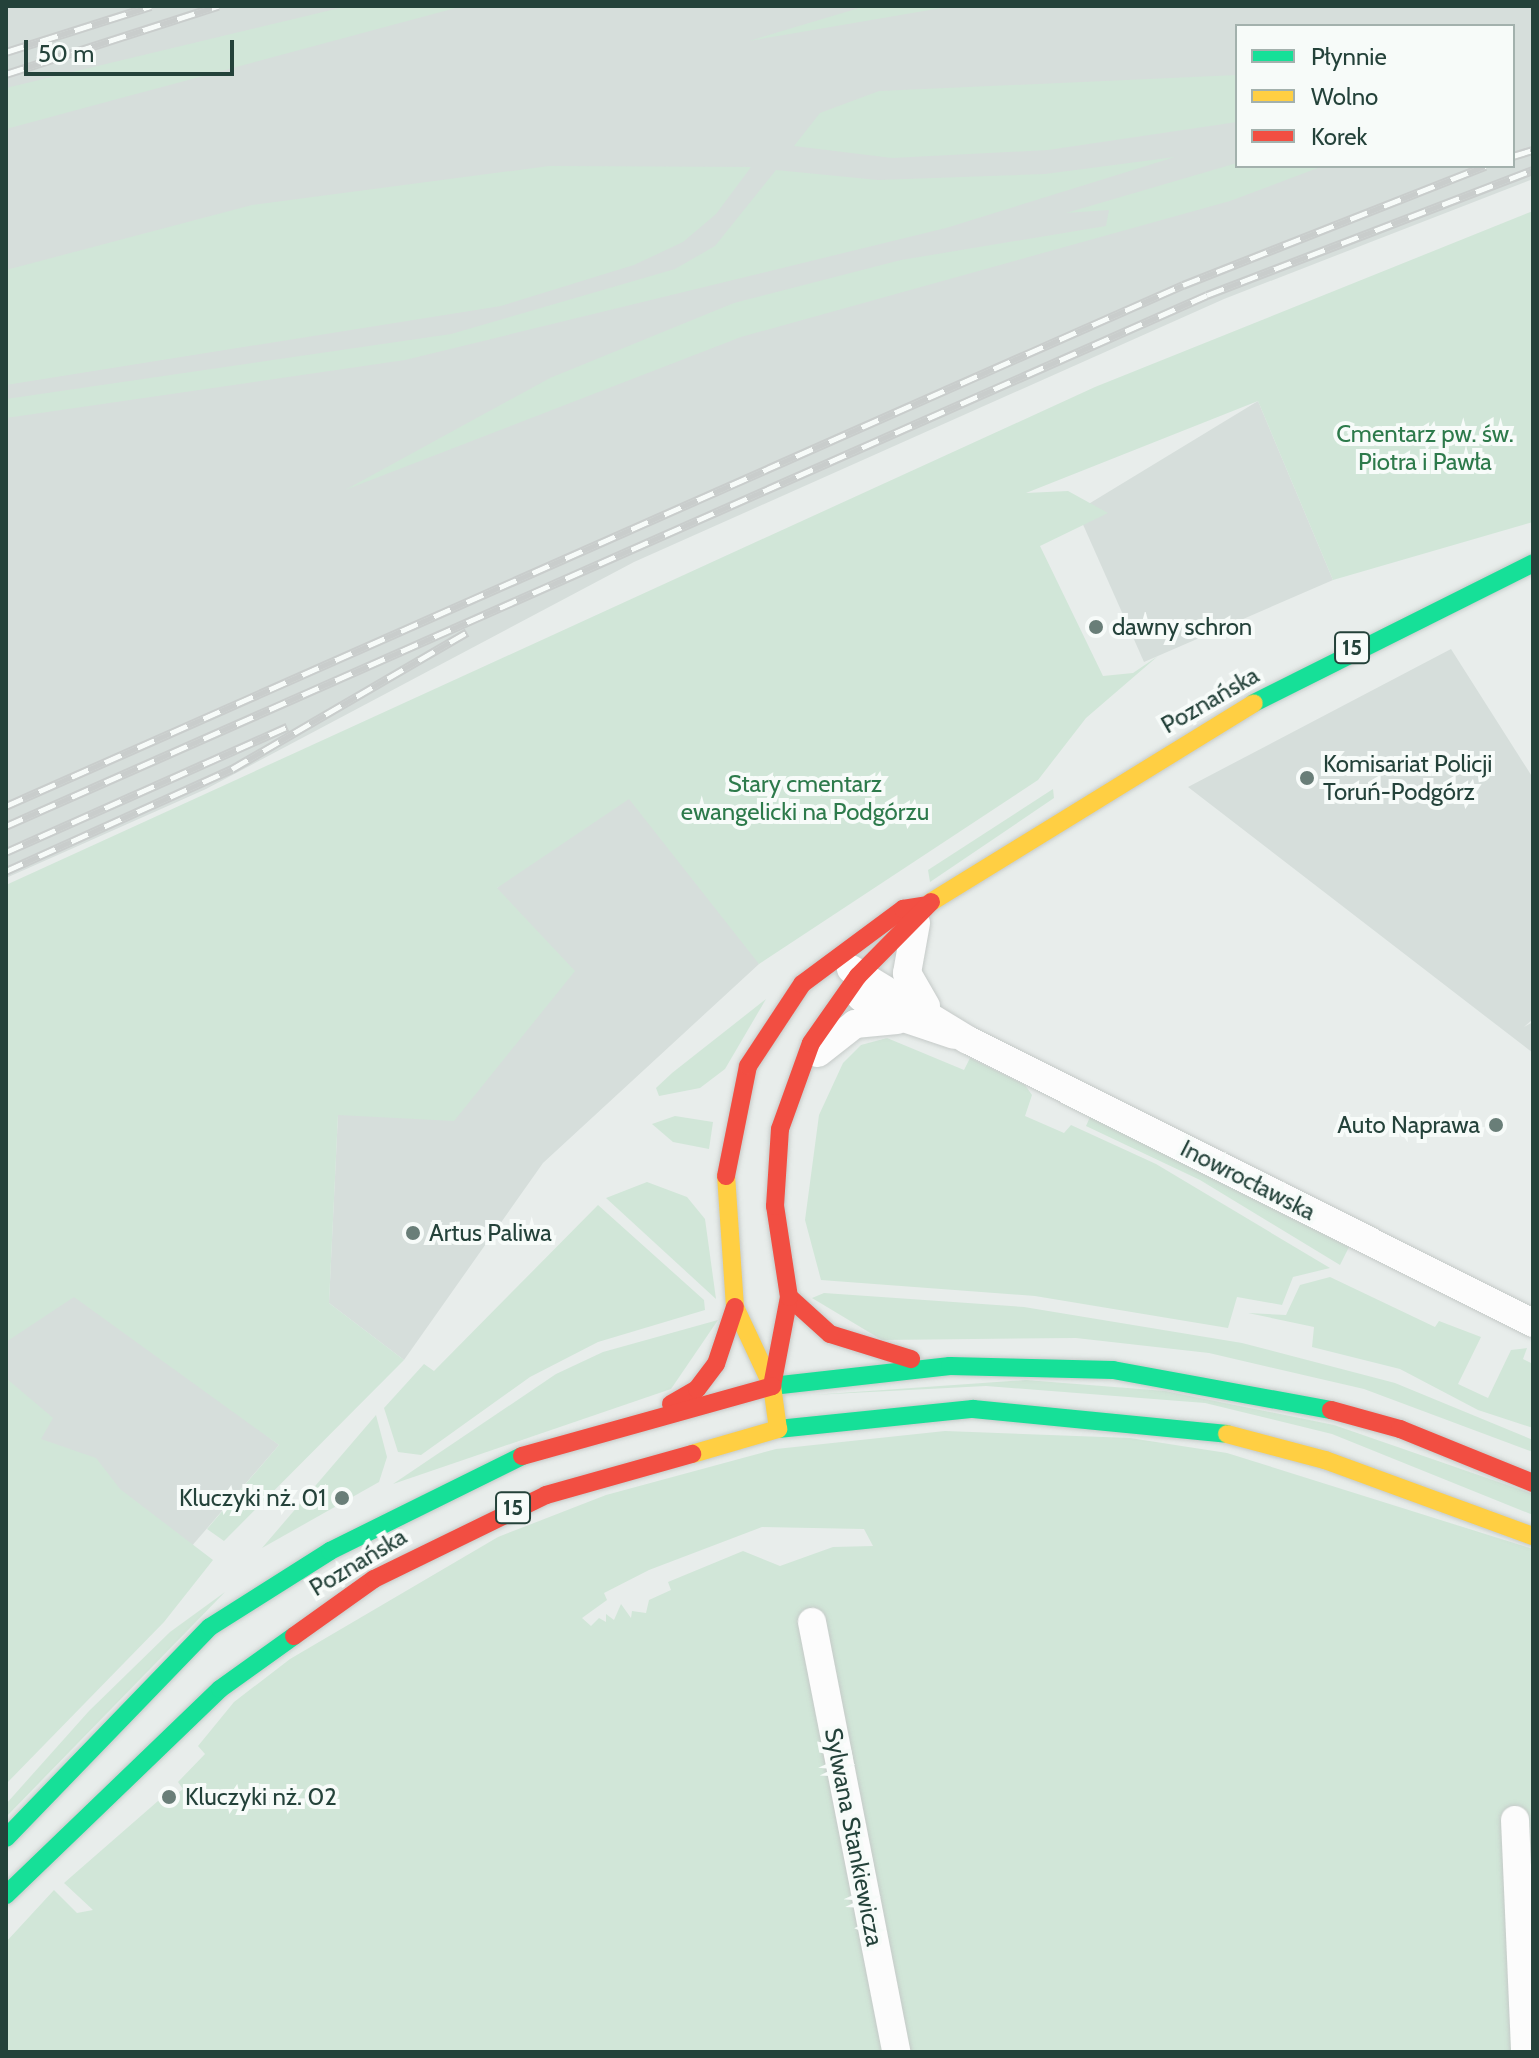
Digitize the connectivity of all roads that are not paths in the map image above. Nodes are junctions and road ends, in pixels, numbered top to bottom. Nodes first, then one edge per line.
1 (1533, 563) edge
2 (922, 913) junction
3 (835, 954) junction
4 (858, 976) junction
5 (933, 1013) junction
6 (903, 1021) junction
7 (962, 1037) junction
8 (796, 1072) junction
9 (789, 1297) junction
10 (735, 1307) junction
11 (1533, 1323) edge
12 (964, 1365) junction
13 (772, 1386) junction
14 (662, 1410) junction
15 (778, 1429) junction
16 (1533, 1483) edge
17 (1533, 1536) edge
18 (812, 1622) dead end
19 (1515, 1820) dead end
20 (6, 1838) edge
21 (7, 1891) edge
22 (896, 2052) edge
23 (1525, 2052) edge

1 - 2 main road, Poznańska / 15
2 - 3 main road, Poznańska / 15
2 - 4 main road, Poznańska / 15
2 - 5 street
3 - 4 street
3 - 10 main road, Poznańska / 15
4 - 5 street
4 - 6 street
4 - 8 main road, Poznańska / 15
5 - 7 street
6 - 7 street
6 - 8 street
7 - 11 street, Inowrocławska
8 - 9 main road, Poznańska / 15
9 - 12 main road
9 - 13 main road, Poznańska / 15
10 - 13 main road, Poznańska / 15
10 - 14 main road, Poznańska / 15
12 - 13 main road
12 - 16 main road
13 - 14 main road, Poznańska / 15
13 - 15 main road, Poznańska / 15
14 - 20 main road, Poznańska / 15
15 - 17 main road
15 - 21 main road, Poznańska / 15
18 - 22 street, Sylwana Stankiewicza
19 - 23 street

